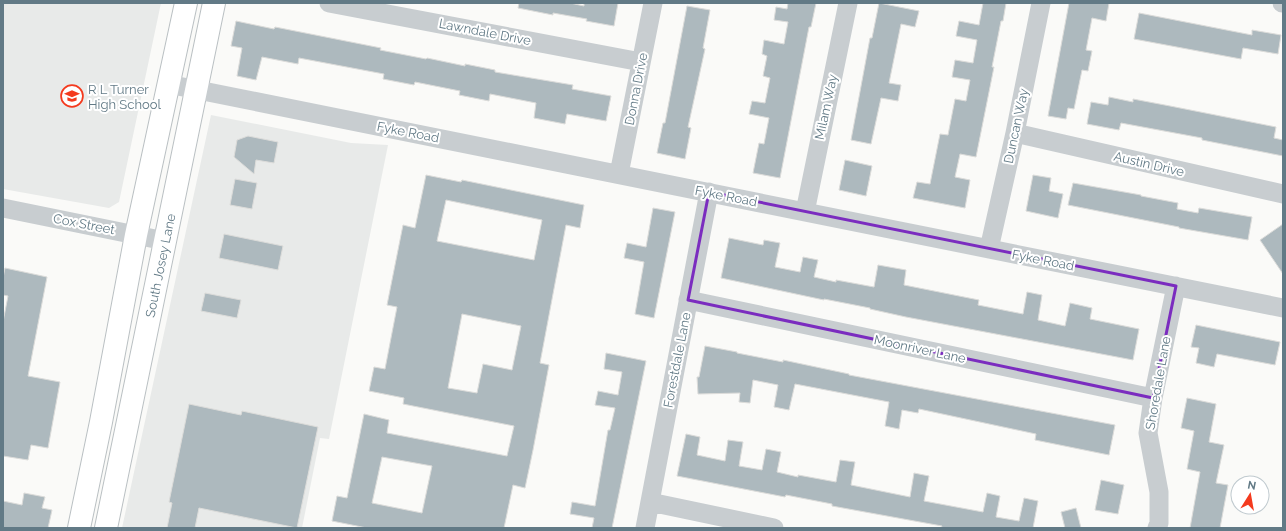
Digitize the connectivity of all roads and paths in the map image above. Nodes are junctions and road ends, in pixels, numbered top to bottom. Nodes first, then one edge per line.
1 (186, 3) edge
2 (214, 3) edge
3 (329, 3) edge
4 (653, 3) edge
5 (848, 3) edge
6 (1041, 3) edge
7 (641, 62) junction
8 (168, 84) junction
9 (197, 90) junction
10 (1015, 133) junction
11 (619, 174) junction
12 (709, 192) junction
13 (1283, 194) edge
14 (3, 208) edge
15 (805, 212) junction
16 (136, 235) junction
17 (165, 241) junction
18 (989, 248) junction
19 (1176, 286) junction
20 (688, 300) junction
21 (1283, 308) edge
22 (1153, 398) junction
23 (650, 502) junction
24 (79, 528) edge
25 (106, 528) edge
26 (645, 528) edge
27 (774, 528) edge
28 (1157, 528) edge

1 - 8 main road
2 - 9 main road, South Josey Lane
3 - 7 street, Lawndale Drive
4 - 7 street, Donna Drive
5 - 15 street, Milam Way
6 - 10 street, Duncan Way
7 - 11 street, Donna Drive
8 - 9 street, Fyke Road
8 - 16 main road
9 - 11 street, Fyke Road
9 - 17 main road, South Josey Lane
10 - 13 street, Austin Drive
10 - 18 street, Duncan Way
11 - 12 street, Fyke Road
12 - 15 street, Fyke Road
12 - 20 street, Forestdale Lane
14 - 16 street, Cox Street
15 - 18 street, Fyke Road
16 - 17 street, Cox Street
16 - 24 main road
17 - 25 main road, South Josey Lane
18 - 19 street, Fyke Road
19 - 21 street, Fyke Road
19 - 22 street, Shoredale Lane
20 - 22 street, Moonriver Lane
20 - 23 street, Forestdale Lane
22 - 28 street, Shoredale Lane
23 - 26 street, Forestdale Lane
23 - 27 street

